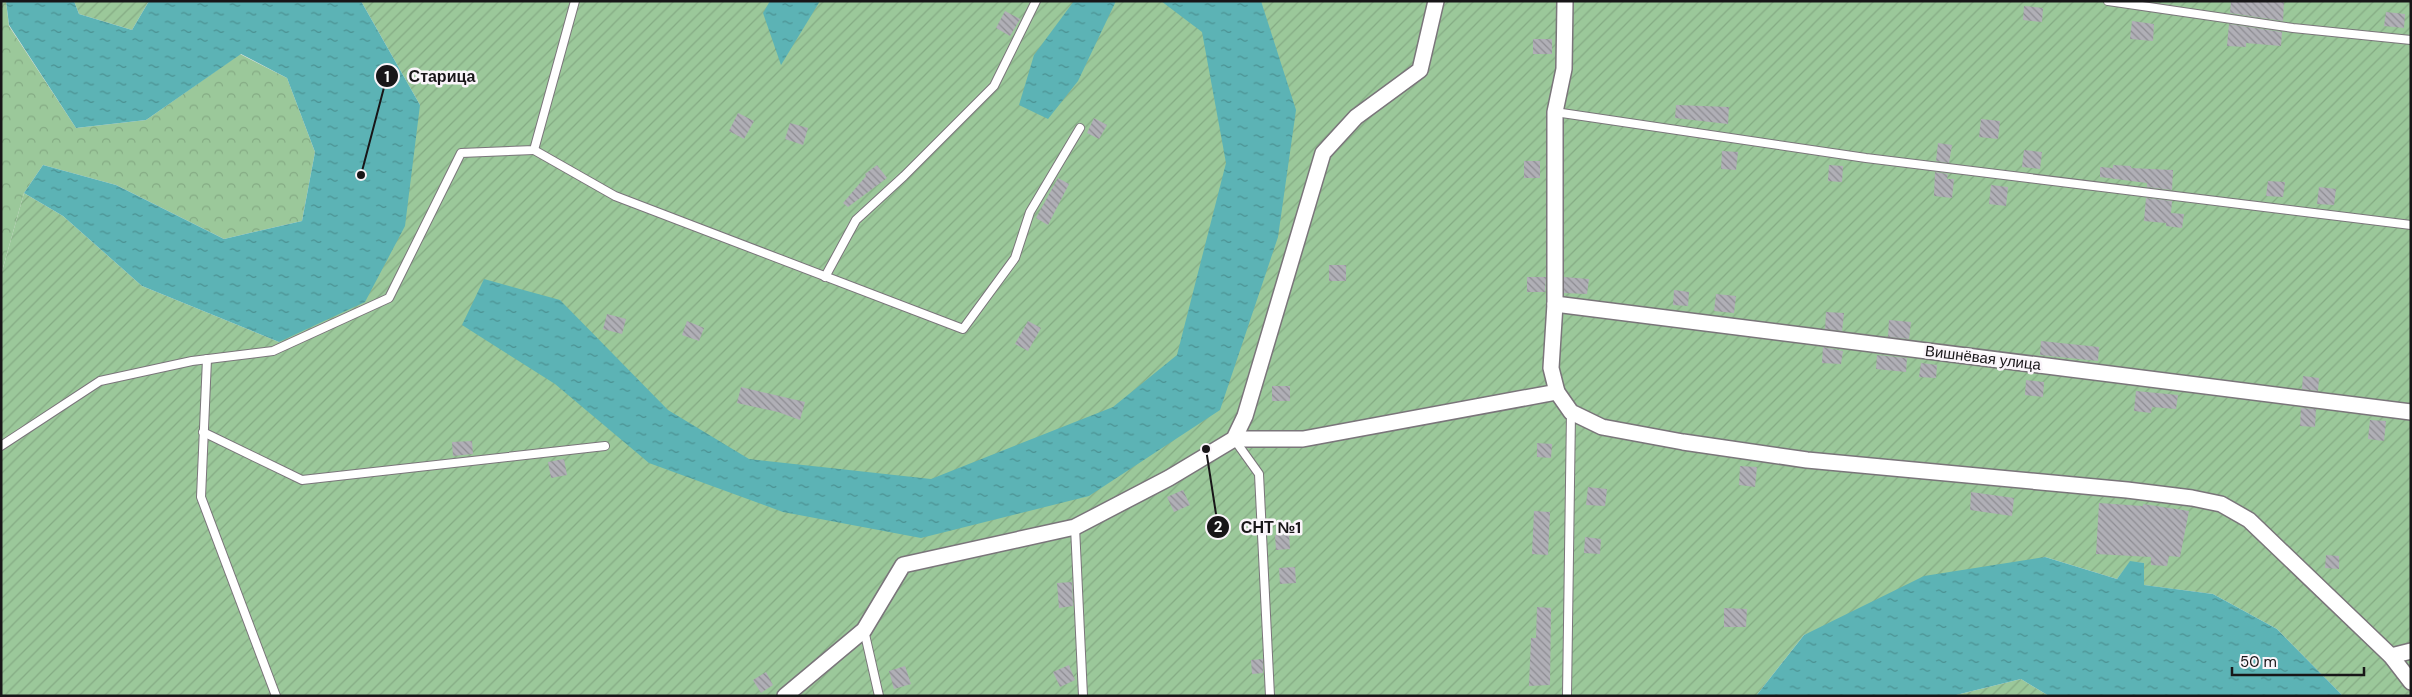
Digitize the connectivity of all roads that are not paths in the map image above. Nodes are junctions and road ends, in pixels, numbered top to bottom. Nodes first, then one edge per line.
1 (575, 1) edge
2 (1036, 1) edge
3 (1436, 1) edge
4 (1565, 1) edge
5 (2108, 1) edge
6 (2411, 40) edge
7 (1555, 112) junction
8 (1080, 128) dead end
9 (534, 150) junction
10 (2411, 225) edge
11 (825, 277) junction
12 (1556, 304) junction
13 (207, 359) junction
14 (1557, 392) junction
15 (1571, 412) junction
16 (2411, 412) edge
17 (203, 432) junction
18 (1234, 439) junction
19 (1, 446) edge
20 (605, 446) dead end
21 (1075, 527) junction
22 (864, 630) junction
23 (2411, 651) edge
24 (2391, 656) junction
25 (2411, 682) edge
26 (276, 696) edge
27 (785, 696) edge
28 (879, 696) edge
29 (1083, 696) edge
30 (1270, 696) edge
31 (1567, 696) edge

1 - 9 lane
2 - 11 lane
3 - 18 street
4 - 7 street
5 - 6 lane
7 - 10 lane
7 - 12 street
8 - 11 lane
9 - 11 lane
9 - 13 lane
12 - 14 street
12 - 16 street, Вишнёвая улица
13 - 17 lane
13 - 19 lane
14 - 15 street
14 - 18 street
15 - 24 street
15 - 31 lane
17 - 20 lane
17 - 26 lane
18 - 21 street
18 - 30 lane
21 - 22 street
21 - 29 lane
22 - 27 street
22 - 28 lane
23 - 24 street
24 - 25 street

